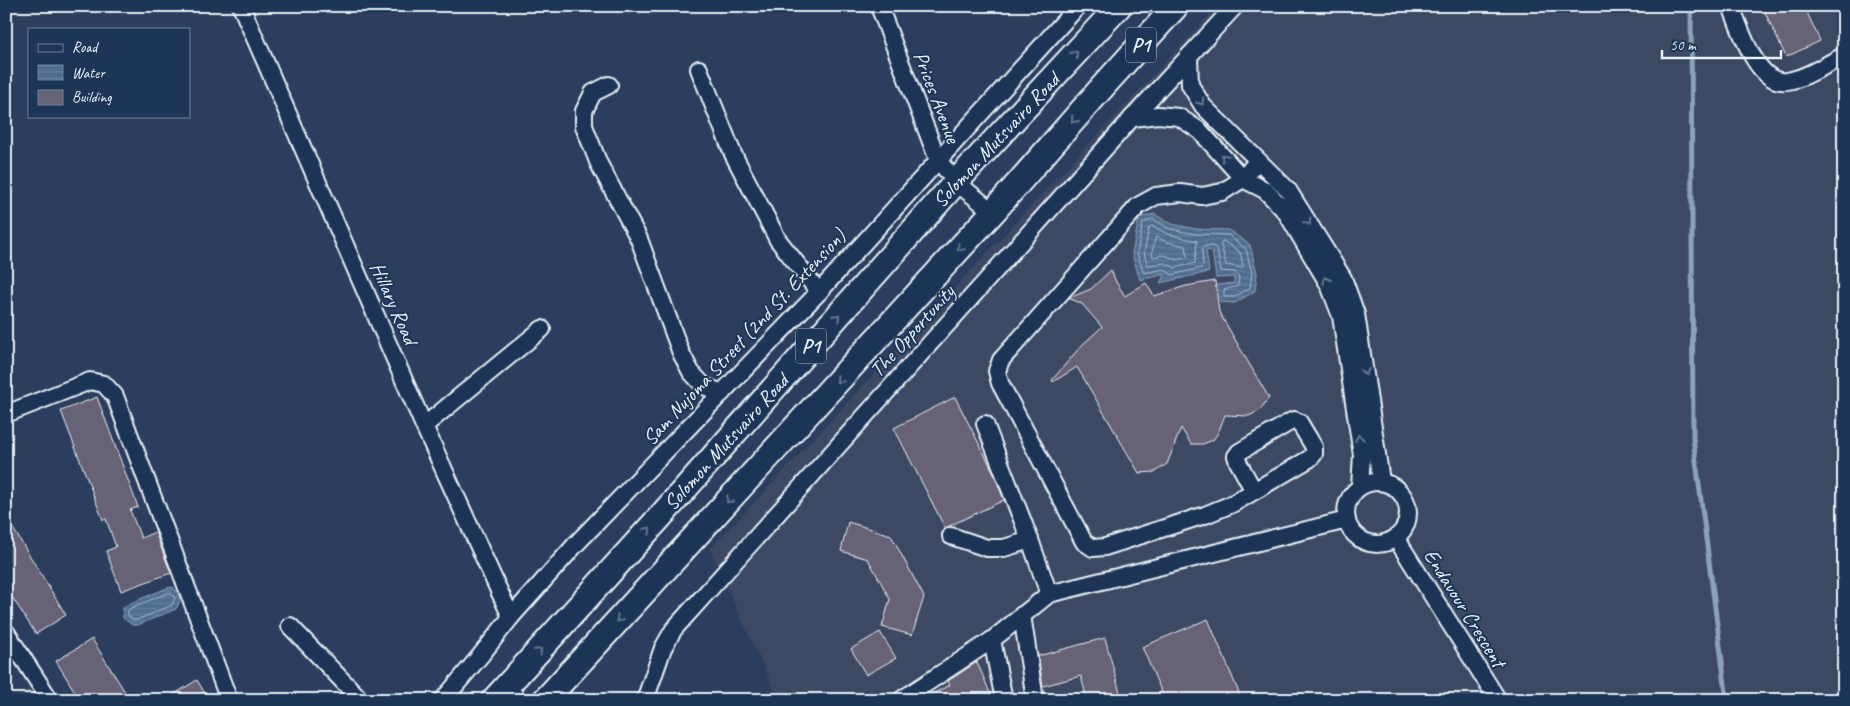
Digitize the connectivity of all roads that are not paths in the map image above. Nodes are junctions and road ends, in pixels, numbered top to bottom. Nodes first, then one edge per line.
1 (241, 6) edge
2 (879, 6) edge
3 (1078, 6) edge
4 (1119, 6) edge
5 (1176, 6) edge
6 (1235, 6) edge
7 (1731, 6) edge
8 (1189, 56) junction
9 (1844, 56) edge
10 (699, 69) dead end
11 (609, 85) dead end
12 (1132, 118) junction
13 (938, 160) junction
14 (1257, 161) junction
15 (1244, 179) junction
16 (956, 182) junction
17 (993, 212) junction
18 (819, 292) junction
19 (542, 329) dead end
20 (722, 392) junction
21 (6, 414) edge
22 (984, 424) dead end
23 (424, 426) junction
24 (1381, 481) junction
25 (1360, 486) junction
26 (1254, 491) junction
27 (1347, 520) junction
28 (950, 536) dead end
29 (1396, 538) junction
30 (1030, 540) junction
31 (1049, 594) junction
32 (1022, 615) junction
33 (511, 616) junction
34 (290, 626) dead end
35 (6, 632) edge
36 (992, 640) junction
37 (506, 695) edge
38 (50, 700) edge
39 (229, 700) edge
40 (361, 700) edge
41 (443, 700) edge
42 (545, 700) edge
43 (645, 700) edge
44 (901, 700) edge
45 (1004, 700) edge
46 (1035, 700) edge
47 (1498, 700) edge

1 - 23 street, Hillary Road
2 - 13 street, Prices Avenue
3 - 13 street, Sam Nujoma Street (2nd St. Extension)
16 -> 4 highway, Solomon Mutsvairo Road / P1
5 -> 17 highway, P1
6 - 8 street, The Opportunity
7 - 9 street
8 - 12 street, The Opportunity
8 -> 14 street
10 - 18 street
11 - 20 street
15 -> 12 street
12 - 43 street, The Opportunity
13 - 16 street, Prices Avenue
13 - 18 street, Sam Nujoma Street (2nd St. Extension)
14 - 15 street
14 -> 24 street
25 -> 15 street
15 - 26 street
16 - 17 street, Prices Avenue
37 -> 16 highway, Solomon Mutsvairo Road / P1
17 -> 42 highway, P1
18 - 20 street, Sam Nujoma Street (2nd St. Extension)
19 - 23 street
20 - 33 street, Sam Nujoma Street (2nd St. Extension)
21 - 39 street
22 - 30 street
23 - 33 street, Hillary Road
24 - 25 street
24 - 29 street
25 - 27 street
26 - 26 street
27 - 29 street
27 - 31 street
28 - 30 street
29 - 47 street, Endavour Crescent
30 - 31 street
31 - 32 street
32 - 36 street
32 - 46 street
33 - 41 street, Sam Nujoma Street (2nd St. Extension)
34 - 40 street
35 - 38 street
36 - 44 street
36 - 45 street

